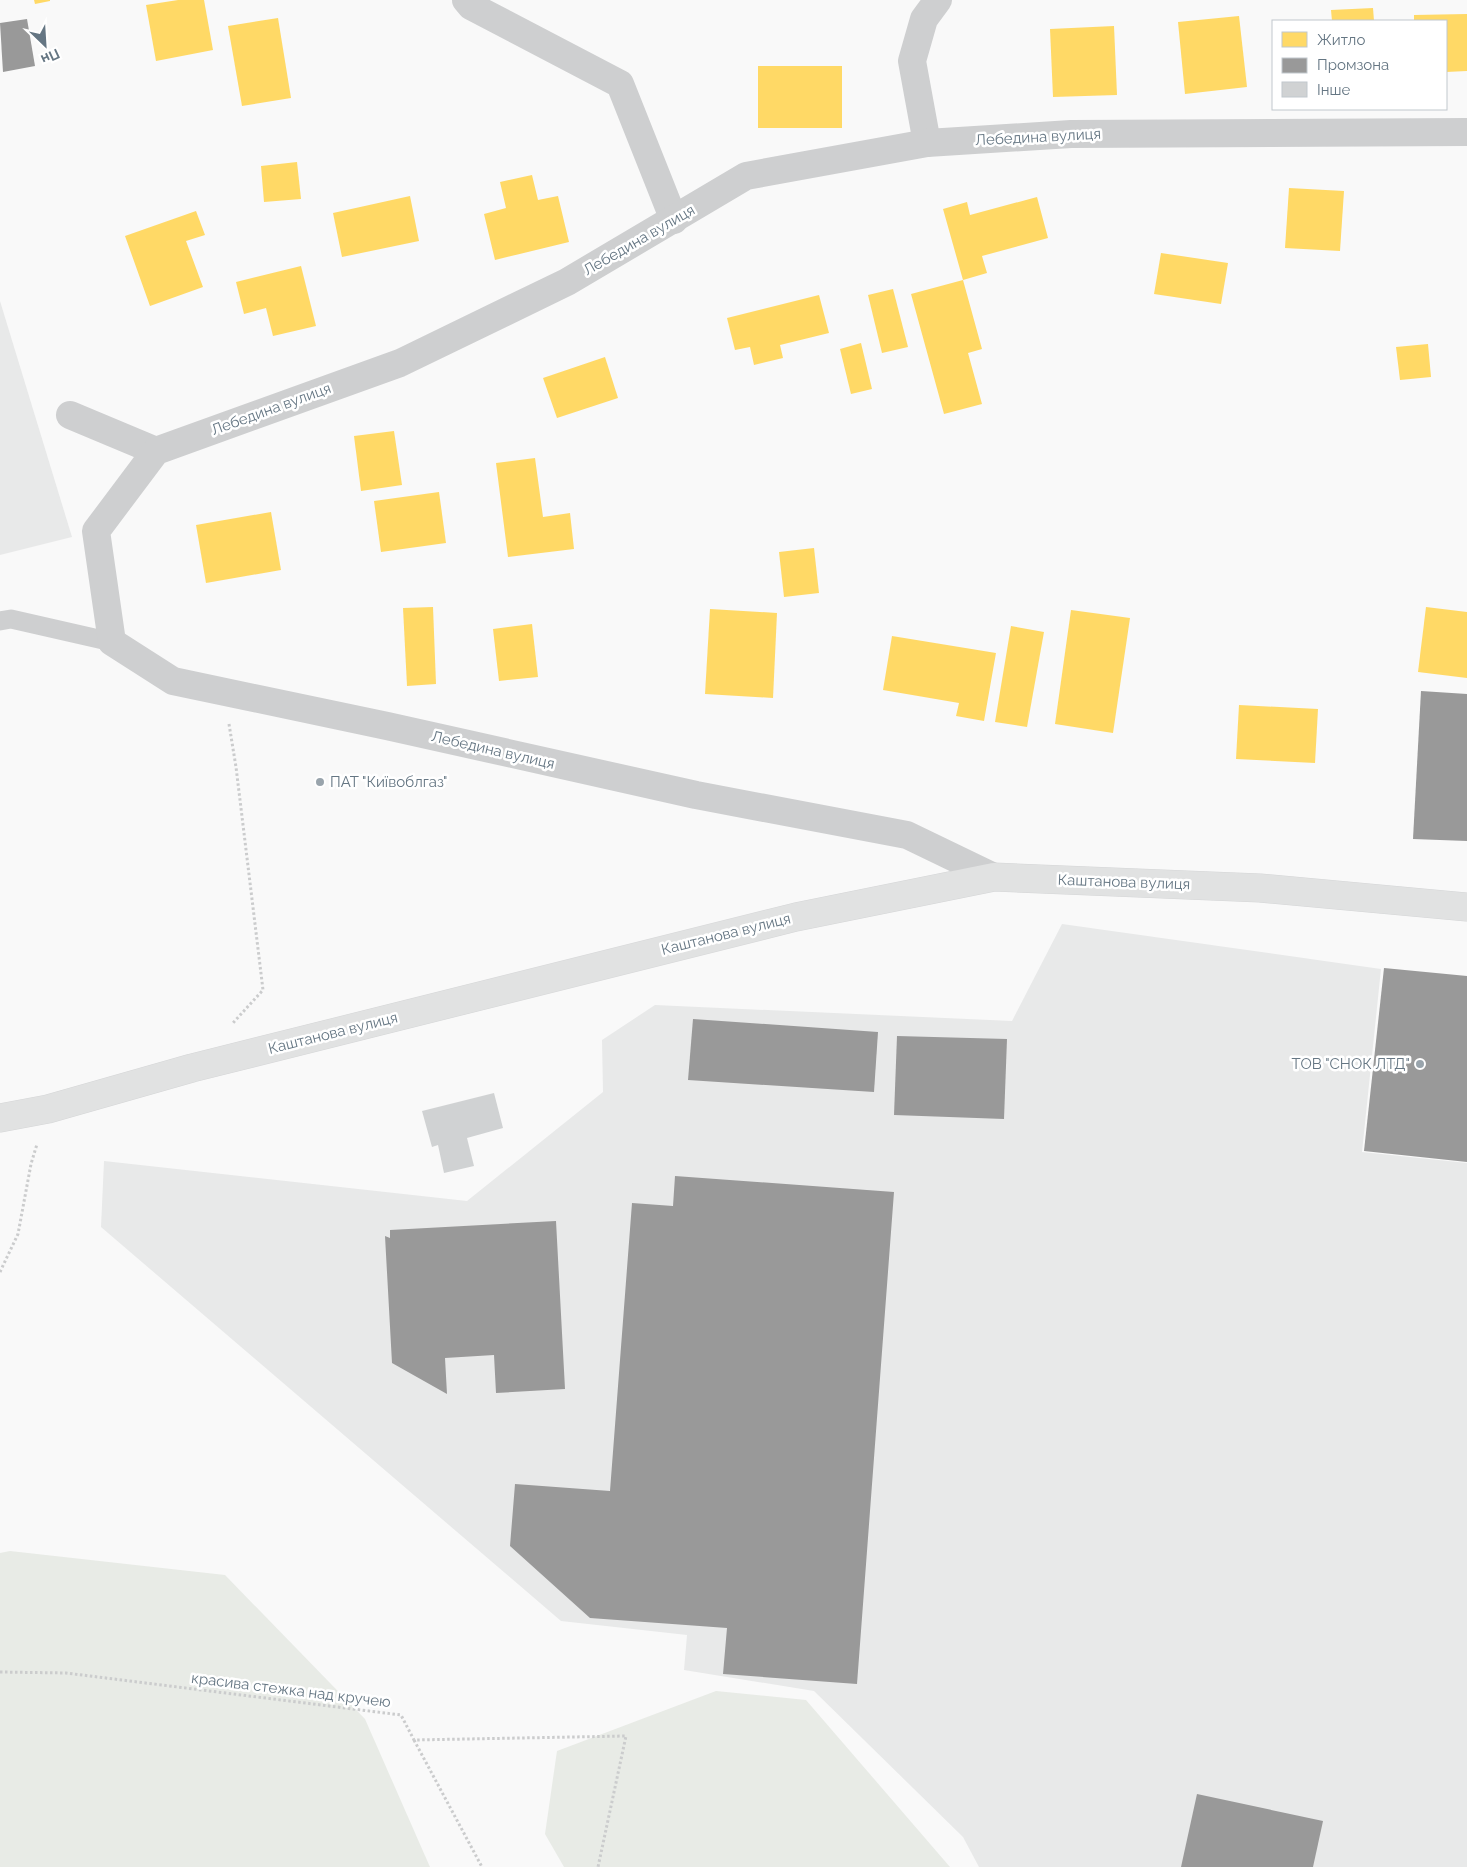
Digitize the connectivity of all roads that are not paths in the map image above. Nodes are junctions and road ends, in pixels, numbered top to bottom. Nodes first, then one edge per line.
1 (466, 0) edge
2 (938, 0) edge
3 (1467, 132) edge
4 (927, 143) junction
5 (674, 220) junction
6 (70, 415) dead end
7 (156, 451) junction
8 (0, 621) edge
9 (112, 642) junction
10 (994, 877) junction
11 (1467, 907) edge
12 (0, 1118) edge

1 - 5 street
2 - 4 street
3 - 4 street, Лебедина вулиця
4 - 5 street, Лебедина вулиця
5 - 7 street, Лебедина вулиця
6 - 7 street
7 - 9 street
8 - 9 lane
9 - 10 street, Лебедина вулиця
10 - 11 street, Каштанова вулиця
10 - 12 street, Каштанова вулиця

